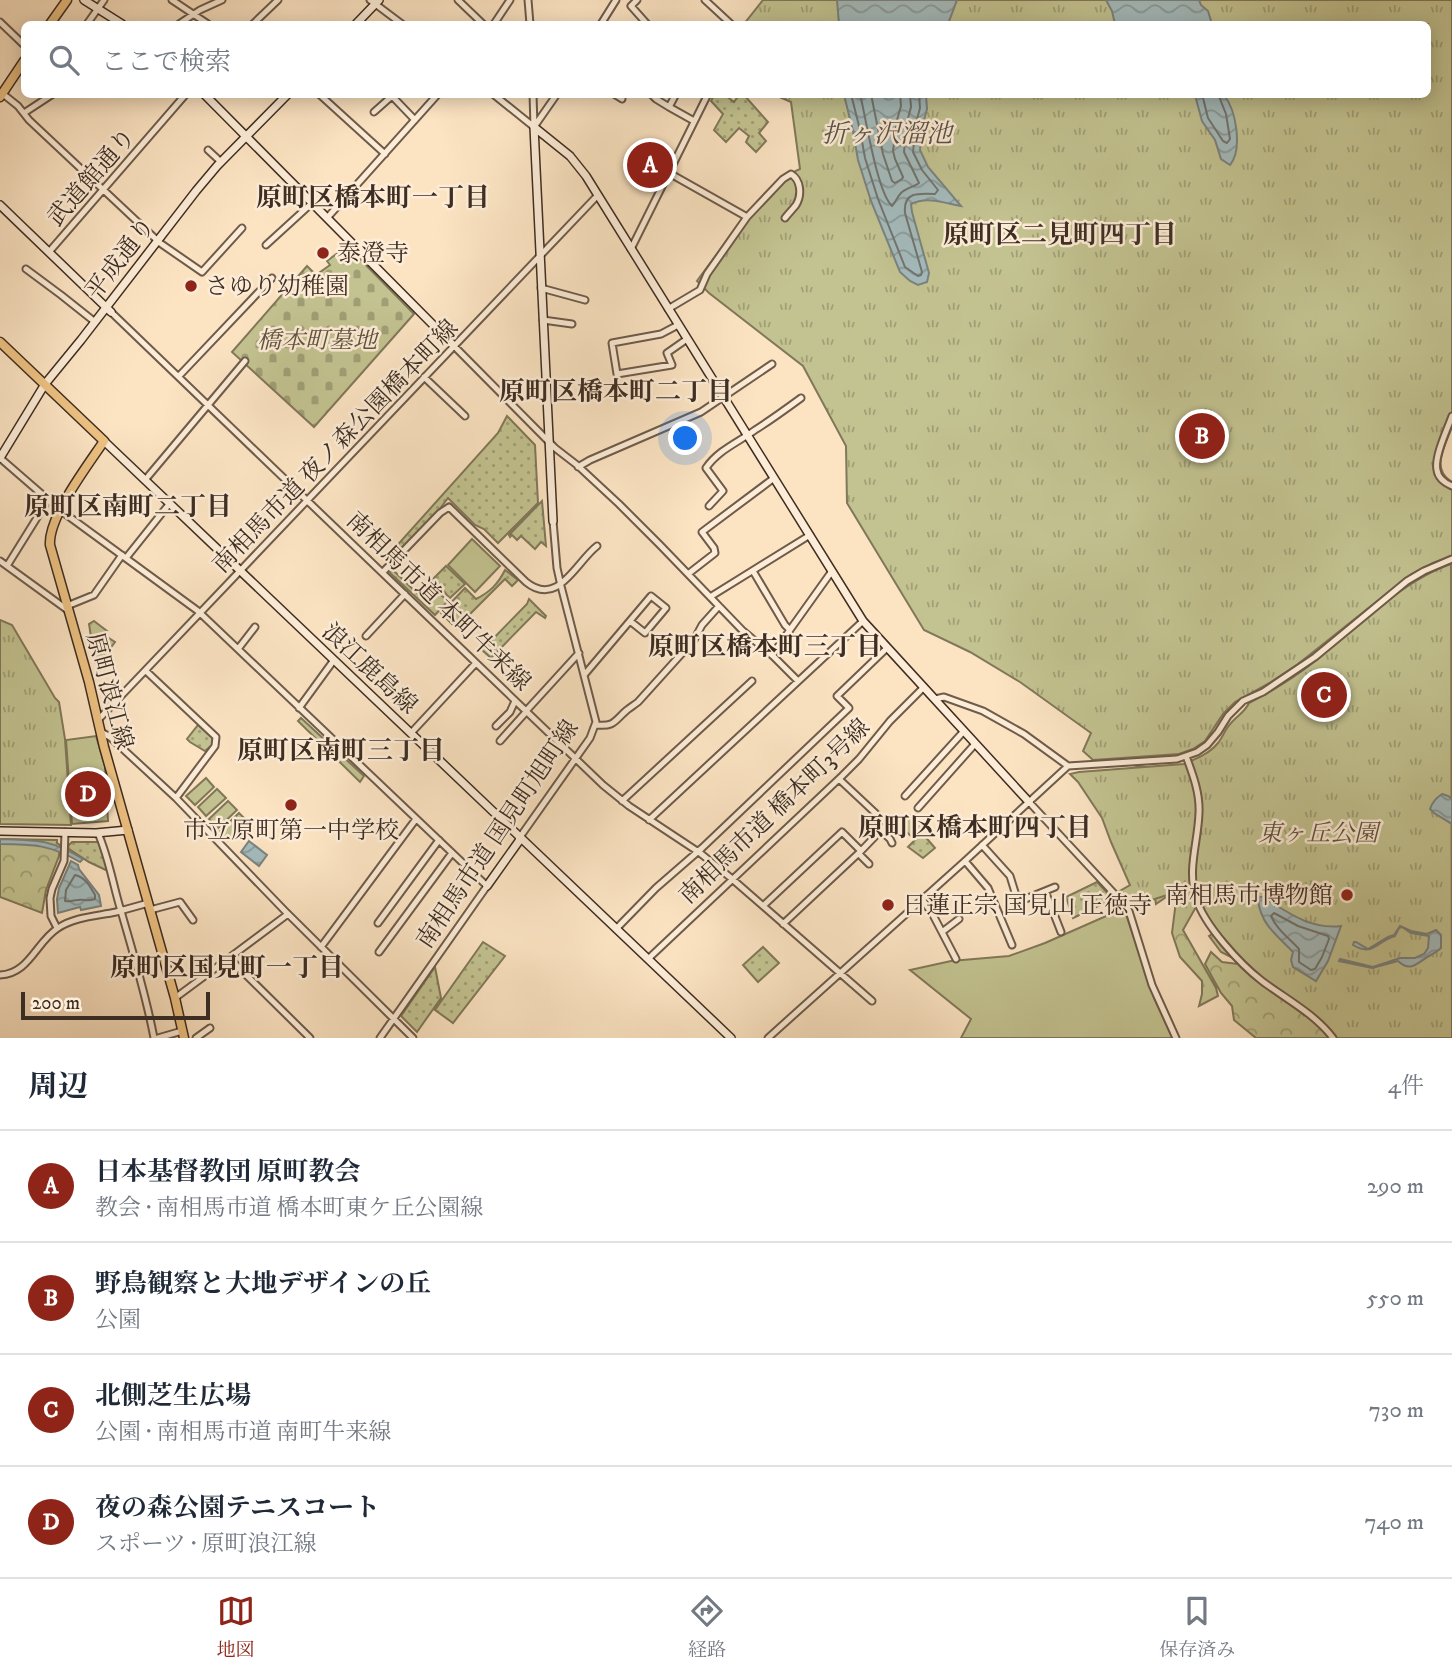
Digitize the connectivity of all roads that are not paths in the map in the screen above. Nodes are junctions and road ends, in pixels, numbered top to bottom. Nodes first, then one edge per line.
1 (67, 0) edge
2 (84, 0) edge
3 (104, 0) edge
4 (172, 0) edge
5 (208, 0) edge
6 (222, 0) edge
7 (278, 0) edge
8 (458, 0) edge
9 (510, 0) edge
10 (528, 0) edge
11 (616, 0) edge
12 (636, 0) edge
13 (705, 0) edge
14 (375, 1) edge
15 (628, 3) edge
16 (97, 9) junction
17 (200, 10) junction
18 (195, 15) junction
19 (52, 21) edge
20 (89, 21) edge
21 (117, 21) edge
22 (184, 21) edge
23 (204, 21) edge
24 (256, 21) edge
25 (358, 21) edge
26 (398, 21) edge
27 (480, 21) edge
28 (496, 21) edge
29 (530, 21) edge
30 (603, 21) edge
31 (644, 21) edge
32 (727, 21) edge
33 (0, 22) edge
34 (21, 42) edge
35 (21, 65) edge
36 (1, 95) edge
37 (47, 98) edge
38 (183, 98) edge
39 (208, 98) edge
40 (284, 98) edge
41 (323, 98) edge
42 (388, 98) edge
43 (394, 98) edge
44 (434, 98) edge
45 (498, 98) edge
46 (533, 98) edge
47 (553, 98) edge
48 (655, 98) edge
49 (674, 98) edge
50 (706, 98) edge
51 (669, 107) junction
52 (374, 112) dead end
53 (23, 113) junction
54 (415, 120) junction
55 (694, 121) junction
56 (534, 127) junction
57 (246, 137) junction
58 (208, 150) dead end
59 (385, 154) junction
60 (221, 162) junction
61 (669, 173) junction
62 (104, 189) junction
63 (598, 195) junction
64 (312, 203) junction
65 (0, 205) edge
66 (747, 217) junction
67 (785, 218) dead end
68 (327, 219) junction
69 (242, 228) dead end
70 (158, 241) junction
71 (266, 246) dead end
72 (631, 249) junction
73 (49, 251) junction
74 (540, 257) junction
75 (26, 269) dead end
76 (272, 278) dead end
77 (541, 288) junction
78 (585, 300) dead end
79 (109, 309) junction
80 (668, 309) junction
81 (543, 320) junction
82 (95, 322) junction
83 (572, 324) dead end
84 (678, 325) junction
85 (687, 339) junction
86 (0, 342) edge
87 (454, 346) junction
88 (245, 361) dead end
89 (772, 364) dead end
90 (179, 376) junction
91 (424, 377) junction
92 (46, 385) junction
93 (724, 398) junction
94 (802, 398) dead end
95 (208, 404) junction
96 (465, 415) dead end
97 (1452, 416) edge
98 (747, 435) junction
99 (104, 441) junction
100 (548, 441) junction
101 (0, 458) edge
102 (578, 467) junction
103 (774, 478) junction
104 (145, 480) junction
105 (1452, 485) edge
106 (48, 500) junction
107 (307, 500) junction
108 (170, 503) junction
109 (709, 506) dead end
110 (60, 510) junction
111 (553, 521) joint
112 (810, 536) junction
113 (597, 546) dead end
114 (124, 557) junction
115 (1452, 559) edge
116 (0, 561) edge
117 (6, 566) junction
118 (240, 571) junction
119 (753, 571) junction
120 (832, 571) junction
121 (383, 572) junction
122 (688, 574) junction
123 (561, 586) junction
124 (405, 593) junction
125 (710, 597) junction
126 (719, 606) junction
127 (68, 609) junction
128 (200, 613) junction
129 (630, 621) junction
130 (863, 621) junction
131 (255, 627) dead end
132 (790, 630) junction
133 (366, 636) dead end
134 (887, 648) junction
135 (238, 649) junction
136 (579, 653) junction
137 (772, 656) junction
138 (334, 660) junction
139 (476, 663) junction
140 (146, 671) junction
141 (585, 674) junction
142 (752, 681) dead end
143 (798, 681) junction
144 (924, 687) junction
145 (935, 699) junction
146 (515, 701) junction
147 (299, 708) junction
148 (526, 712) junction
149 (98, 720) junction
150 (596, 725) junction
151 (496, 726) dead end
152 (100, 731) junction
153 (964, 731) junction
154 (411, 733) junction
155 (500, 741) dead end
156 (975, 744) junction
157 (1186, 756) junction
158 (574, 759) junction
159 (1068, 766) junction
160 (839, 779) junction
161 (905, 796) dead end
162 (176, 798) junction
163 (622, 801) junction
164 (1029, 802) junction
165 (918, 808) dead end
166 (416, 819) junction
167 (649, 820) junction
168 (128, 830) junction
169 (0, 831) edge
170 (881, 831) junction
171 (65, 832) junction
172 (98, 833) junction
173 (520, 837) junction
174 (439, 840) junction
175 (892, 843) dead end
176 (982, 845) junction
177 (697, 851) junction
178 (452, 853) junction
179 (860, 853) junction
180 (965, 862) junction
181 (869, 864) dead end
182 (732, 879) junction
183 (487, 886) junction
184 (1055, 887) dead end
185 (1045, 891) junction
186 (922, 899) junction
187 (149, 906) junction
188 (763, 906) junction
189 (120, 911) junction
190 (288, 914) junction
191 (959, 919) dead end
192 (193, 920) dead end
193 (378, 923) dead end
194 (783, 924) junction
195 (57, 928) junction
196 (616, 929) junction
197 (942, 932) junction
198 (1061, 932) dead end
199 (1012, 945) dead end
200 (321, 947) junction
201 (379, 952) dead end
202 (229, 958) junction
203 (648, 959) junction
204 (956, 959) dead end
205 (840, 974) junction
206 (0, 975) edge
207 (175, 998) junction
208 (872, 1001) dead end
209 (394, 1018) junction
210 (210, 1028) dead end
211 (183, 1035) edge
212 (156, 1038) edge
213 (196, 1038) edge
214 (310, 1038) edge
215 (380, 1038) edge
216 (413, 1038) edge
217 (731, 1038) edge
218 (768, 1038) edge
219 (1176, 1038) edge
220 (1333, 1038) edge

1 - 19 main road
2 - 16 street
3 - 16 street
4 - 18 street
5 - 17 street
6 - 17 street
7 - 24 street
8 - 27 street
9 - 28 street
10 - 29 street
11 - 30 street
12 - 15 street
13 - 32 street
14 - 25 street
14 - 26 street
15 - 31 street
16 - 20 street
16 - 21 street
17 - 18 street
18 - 22 street
18 - 23 street
33 - 34 street
35 - 36 main road
36 - 53 street
37 - 53 street
38 - 62 street, 武道館通り
39 - 57 street
40 - 57 street, 平成通り
41 - 59 street
42 - 52 street
43 - 54 street
44 - 54 street
45 - 56 street
46 - 56 street, 南相馬市道 国見町旭町線
47 - 56 street
48 - 51 street
49 - 51 street
50 - 55 street
51 - 55 street
53 - 62 street
54 - 59 street
55 - 61 street
56 - 63 street
56 - 74 street, 南相馬市道 国見町旭町線
57 - 60 street, 平成通り
57 - 64 street
58 - 60 street
59 - 68 street
60 - 70 street, 平成通り
61 - 66 street
61 - 72 street
62 - 70 street
62 - 73 street, 武道館通り
63 - 72 street
63 - 74 street, 南相馬市道 夜ノ森公園橋本町線
64 - 68 street
64 - 71 street
65 - 73 street, 南相馬市道 本町牛来線
66 - 67 street
66 - 80 street
68 - 87 street
69 - 70 street
70 - 79 street, 平成通り
72 - 80 street
73 - 79 street, 南相馬市道 本町牛来線
74 - 77 street, 南相馬市道 国見町旭町線
74 - 87 street, 南相馬市道 夜ノ森公園橋本町線
75 - 82 street
76 - 90 street
77 - 78 street
77 - 81 street, 南相馬市道 国見町旭町線
79 - 82 street, 平成通り
79 - 90 street, 南相馬市道 本町牛来線
80 - 84 street
81 - 83 street
81 - 100 street, 南相馬市道 国見町旭町線
82 - 92 street, 平成通り
84 - 85 street
84 - 85 street
85 - 93 street
86 - 92 main road
87 - 91 street, 南相馬市道 夜ノ森公園橋本町線
87 - 100 street
88 - 95 street
89 - 93 street
90 - 95 street, 南相馬市道 本町牛来線
91 - 96 street
91 - 107 street, 南相馬市道 夜ノ森公園橋本町線
92 - 99 main road
92 - 101 street, 平成通り
93 - 98 street
93 - 102 street
94 - 98 street
95 - 104 street
95 - 107 street, 南相馬市道 本町牛来線
97 - 105 street
98 - 103 street
98 - 109 street
99 - 104 street, 浪江鹿島線
99 - 110 main road, 原町浪江線
100 - 102 street
100 - 111 street, 南相馬市道 国見町旭町線
101 - 106 street
102 - 122 street
103 - 112 street
103 - 122 street
104 - 108 street, 浪江鹿島線
106 - 110 street
106 - 117 street
107 - 118 street, 南相馬市道 夜ノ森公園橋本町線
107 - 121 street, 南相馬市道 本町牛来線
108 - 114 street
108 - 118 street, 浪江鹿島線
110 - 114 street
110 - 127 main road, 原町浪江線
111 - 123 street, 南相馬市道 国見町旭町線
112 - 119 street
112 - 120 street
113 - 123 street
114 - 127 street
114 - 128 street
115 - 157 street
116 - 117 street
117 - 127 street
118 - 128 street, 南相馬市道 夜ノ森公園橋本町線
118 - 138 street, 浪江鹿島線
119 - 125 street
119 - 132 street
120 - 130 street
120 - 132 street
121 - 123 street
121 - 124 street, 南相馬市道 本町牛来線
122 - 125 street
123 - 136 street, 南相馬市道 国見町旭町線
124 - 133 street
124 - 139 street, 南相馬市道 本町牛来線
125 - 126 street
126 - 137 street
126 - 150 street
127 - 149 main road, 原町浪江線
128 - 135 street
128 - 140 street, 南相馬市道 夜ノ森公園橋本町線
129 - 129 street
129 - 141 street
130 - 134 street
130 - 143 street
131 - 135 street
132 - 137 street
134 - 144 street
134 - 177 street
135 - 147 street
136 - 141 street, 南相馬市道 国見町旭町線
136 - 148 street
137 - 143 street
138 - 147 street
138 - 154 street, 浪江鹿島線
139 - 146 street, 南相馬市道 本町牛来線
139 - 154 street
140 - 149 street, 南相馬市道 夜ノ森公園橋本町線
140 - 162 street
141 - 150 street, 南相馬市道 国見町旭町線
142 - 163 street
143 - 167 street
144 - 145 street
144 - 160 street, 南相馬市道 橋本町3号線
145 - 153 street
145 - 159 street
146 - 148 street, 南相馬市道 本町牛来線
146 - 151 street
147 - 166 street
148 - 155 street
148 - 158 street, 南相馬市道 本町牛来線
149 - 152 main road, 原町浪江線
150 - 158 street, 南相馬市道 国見町旭町線
152 - 162 street
152 - 168 main road, 原町浪江線
153 - 156 street
153 - 161 street
154 - 173 street, 浪江鹿島線
156 - 164 street
156 - 165 street
157 - 159 street
157 - 220 street
158 - 163 street, 南相馬市道 本町牛来線
158 - 173 street, 南相馬市道 国見町旭町線
159 - 164 street
160 - 170 street
160 - 182 street, 南相馬市道 橋本町3号線
162 - 190 street
163 - 167 street, 南相馬市道 本町牛来線
164 - 176 street
164 - 219 street
166 - 174 street
166 - 200 street
167 - 177 street, 南相馬市道 本町牛来線
168 - 172 street
168 - 187 main road, 原町浪江線
169 - 171 street
170 - 175 street
170 - 179 street
171 - 172 street
171 - 195 street
172 - 189 street
173 - 183 street, 南相馬市道 国見町旭町線
173 - 196 street, 浪江鹿島線
174 - 178 street
174 - 193 street
176 - 180 street
176 - 185 street
177 - 182 street, 南相馬市道 本町牛来線
177 - 196 street
178 - 183 street
178 - 201 street
179 - 181 street
179 - 188 street
179 - 194 street
180 - 186 street
180 - 199 street
182 - 188 street, 南相馬市道 本町牛来線
182 - 203 street, 南相馬市道 橋本町3号線
183 - 209 street, 南相馬市道 国見町旭町線
184 - 185 street
185 - 198 street
186 - 197 street
186 - 205 street
187 - 189 street
187 - 192 street
187 - 207 main road, 原町浪江線
188 - 194 street, 南相馬市道 本町牛来線
189 - 195 street
189 - 212 street
190 - 200 street
190 - 202 street
191 - 197 street
194 - 205 street, 南相馬市道 本町牛来線
195 - 206 street
196 - 203 street, 浪江鹿島線
197 - 204 street
200 - 209 street
202 - 207 street
202 - 214 street
203 - 217 street, 浪江鹿島線
205 - 208 street, 南相馬市道 本町牛来線
205 - 218 street
207 - 211 main road, 原町浪江線
209 - 215 street, 南相馬市道 国見町旭町線
209 - 216 street
210 - 213 street
211 - 212 street

